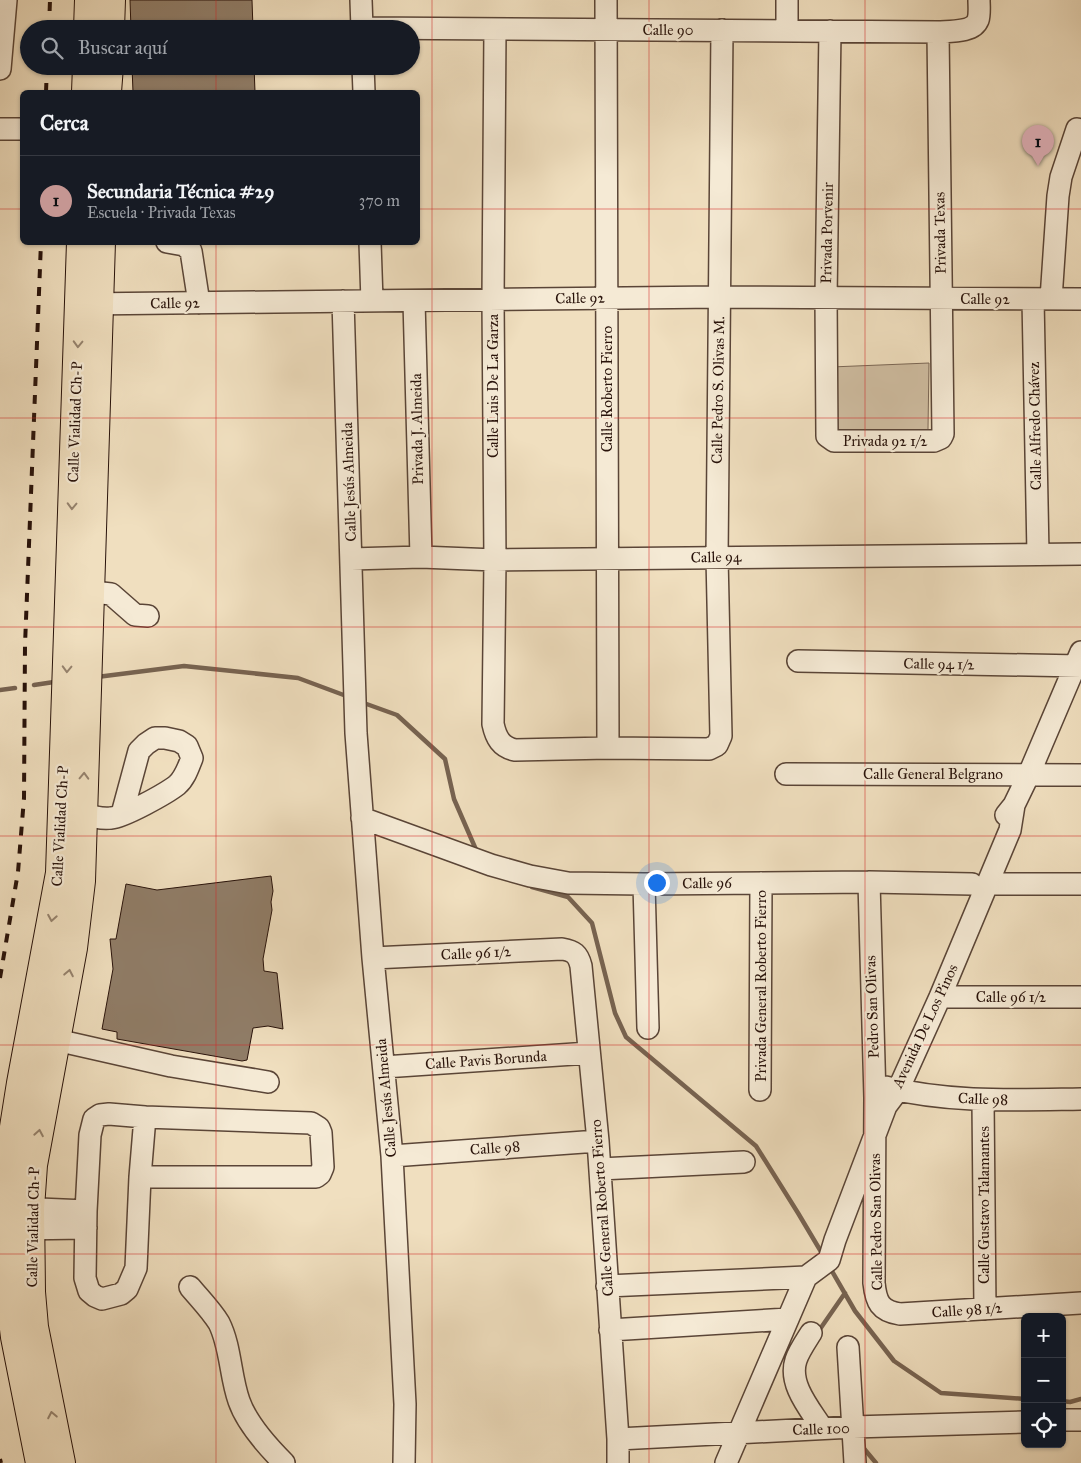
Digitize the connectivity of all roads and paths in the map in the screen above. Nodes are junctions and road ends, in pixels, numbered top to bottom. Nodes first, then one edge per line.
1 (6, 0) edge
2 (89, 0) edge
3 (111, 0) edge
4 (361, 0) edge
5 (606, 0) edge
6 (787, 0) edge
7 (979, 0) edge
8 (88, 20) edge
9 (110, 20) edge
10 (362, 20) edge
11 (420, 28) edge
12 (495, 29) junction
13 (606, 30) junction
14 (722, 30) junction
15 (787, 30) junction
16 (830, 31) junction
17 (938, 32) junction
18 (0, 69) edge
19 (86, 75) edge
20 (108, 75) edge
21 (363, 75) edge
22 (86, 90) edge
23 (107, 90) edge
24 (364, 90) edge
25 (20, 129) edge
26 (1077, 129) dead end
27 (0, 130) edge
28 (81, 245) edge
29 (100, 245) edge
30 (184, 245) edge
31 (370, 245) edge
32 (719, 297) junction
33 (606, 298) junction
34 (826, 298) junction
35 (941, 298) junction
36 (1042, 299) junction
37 (1081, 299) edge
38 (493, 300) junction
39 (372, 301) junction
40 (414, 301) junction
41 (343, 302) junction
42 (199, 303) junction
43 (89, 304) junction
44 (944, 434) joint
45 (827, 436) joint
46 (1038, 554) junction
47 (1081, 554) edge
48 (420, 557) junction
49 (717, 557) junction
50 (608, 558) junction
51 (351, 559) junction
52 (495, 560) junction
53 (80, 590) junction
54 (148, 616) dead end
55 (798, 661) dead end
56 (1079, 661) edge
57 (608, 748) junction
58 (786, 774) dead end
59 (1029, 774) junction
60 (1081, 775) edge
61 (73, 811) junction
62 (122, 814) dead end
63 (362, 818) junction
64 (869, 882) junction
65 (761, 883) junction
66 (644, 884) junction
67 (980, 884) junction
68 (1081, 884) edge
69 (578, 955) joint
70 (373, 958) junction
71 (940, 997) junction
72 (1081, 997) edge
73 (648, 1028) dead end
74 (43, 1037) junction
75 (589, 1053) junction
76 (384, 1067) junction
77 (268, 1082) dead end
78 (760, 1090) dead end
79 (886, 1092) junction
80 (1081, 1099) edge
81 (983, 1101) junction
82 (145, 1117) junction
83 (875, 1132) junction
84 (598, 1141) junction
85 (392, 1156) junction
86 (744, 1162) dead end
87 (600, 1169) junction
88 (140, 1177) junction
89 (19, 1219) junction
90 (86, 1219) junction
91 (806, 1277) junction
92 (607, 1286) junction
93 (190, 1287) dead end
94 (1081, 1303) edge
95 (883, 1309) joint
96 (985, 1309) junction
97 (788, 1319) junction
98 (610, 1330) junction
99 (811, 1333) dead end
100 (848, 1347) dead end
101 (1066, 1420) edge
102 (1081, 1420) edge
103 (1021, 1423) edge
104 (822, 1428) junction
105 (738, 1432) junction
106 (618, 1439) junction
107 (854, 1444) edge
108 (40, 1463) edge
109 (61, 1463) edge
110 (284, 1463) edge
111 (404, 1463) edge
112 (618, 1463) edge
113 (726, 1463) edge
114 (870, 1463) edge

1 - 18 street
2 - 8 main road
3 - 9 main road
4 - 10 street
5 - 13 street, Calle Roberto Fierro
6 - 15 street
7 - 17 street, Calle 90
11 - 12 street, Calle 90
12 - 13 street, Calle 90
12 - 38 street, Calle Luis De La Garza
13 - 14 street, Calle 90
13 - 33 street, Calle Roberto Fierro
14 - 15 street, Calle 90
14 - 32 street, Calle Pedro S. Olivas M.
15 - 16 street, Calle 90
16 - 17 street, Calle 90
16 - 34 street, Privada Porvenir
17 - 35 street, Privada Texas
19 - 22 main road
20 - 23 main road
21 - 24 street
25 - 27 street
26 - 36 street, Calle Alfredo Chávez
28 - 43 main road, Calle Vialidad Ch-P
29 - 43 main road, Calle Vialidad Ch-P
30 - 42 street
31 - 39 street
32 - 33 street, Calle 92
32 - 34 street, Calle 92
32 - 49 street, Calle Pedro S. Olivas M.
33 - 38 street, Calle 92
33 - 50 street, Calle Roberto Fierro
34 - 35 street, Calle 92
34 - 45 street, Privada Porvenir
35 - 36 street, Calle 92
35 - 44 street, Privada Texas
36 - 37 street, Calle 92
36 - 46 street, Calle Alfredo Chávez
38 - 40 street, Calle 92
38 - 52 street, Calle Luis De La Garza
39 - 40 street, Calle 92
39 - 41 street, Calle 92
40 - 48 street, Privada J. Almeida
41 - 42 street, Calle 92
41 - 51 street, Calle Jesús Almeida
42 - 43 street, Calle 92
43 - 53 main road, Calle Vialidad Ch-P
44 - 45 street, Privada 92 1/2
46 - 47 street, Calle 94
46 - 49 street, Calle 94
48 - 51 street, Calle 94
48 - 52 street, Calle 94
49 - 50 street, Calle 94
49 - 57 street, Calle Pedro S. Olivas M.
50 - 52 street, Calle 94
50 - 57 street, Calle Roberto Fierro
51 - 63 street, Calle Jesús Almeida
52 - 57 street, Calle Luis De La Garza
53 - 54 street
53 - 61 main road, Calle Vialidad Ch-P
55 - 56 street, Calle 94 1/2
56 - 59 street, Avenida De Los Pinos
58 - 59 street, Calle General Belgrano
59 - 60 street, Calle General Belgrano
59 - 67 street, Avenida De Los Pinos
61 - 62 street
61 - 74 main road, Calle Vialidad Ch-P
63 - 66 street, Calle 96
63 - 70 street, Calle Jesús Almeida
64 - 65 street, Calle 96
64 - 67 street, Calle 96
64 - 79 street, Pedro San Olivas
65 - 66 street, Calle 96
65 - 78 street, Privada General Roberto Fierro
66 - 73 street
67 - 68 street, Calle 96
67 - 71 street, Avenida De Los Pinos
67 - 79 street, Avenida De Los Pinos
69 - 70 street, Calle 96 1/2
69 - 75 street, Calle General Roberto Fierro
70 - 76 street, Calle Jesús Almeida
71 - 72 street, Calle 96 1/2
71 - 79 street, Avenida De Los Pinos
74 - 77 street
74 - 89 main road, Calle Vialidad Ch-P
75 - 76 street, Calle Pavis Borunda
75 - 84 street, Calle General Roberto Fierro
76 - 85 street, Calle Jesús Almeida
79 - 81 street, Calle 98
79 - 83 street, Pedro San Olivas
80 - 81 street, Calle 98
81 - 96 street, Calle Gustavo Talamantes
82 - 88 street
82 - 88 street
82 - 90 street
83 - 91 street
83 - 95 street, Calle Pedro San Olivas
84 - 85 street, Calle 98
84 - 87 street, Calle General Roberto Fierro
85 - 111 street, Calle Jesús Almeida
86 - 87 street
87 - 92 street, Calle General Roberto Fierro
88 - 90 street
89 - 90 street
89 - 108 main road, Calle Vialidad Ch-P
109 -> 89 main road, Calle Vialidad Ch-P
91 - 92 street
91 - 97 street
92 - 98 street, Calle General Roberto Fierro
93 - 110 street
94 - 96 street, Calle 98 1/2
95 - 96 street, Calle 98 1/2
97 - 98 street
97 - 105 street
98 - 106 street, Calle General Roberto Fierro
99 - 104 street
100 - 107 street
101 - 102 street
103 - 107 street, Calle 100
104 - 105 street, Calle 100
104 - 107 street, Calle 100
105 - 106 street, Calle 100
105 - 113 street
106 - 112 street, Calle General Roberto Fierro
107 - 114 street

